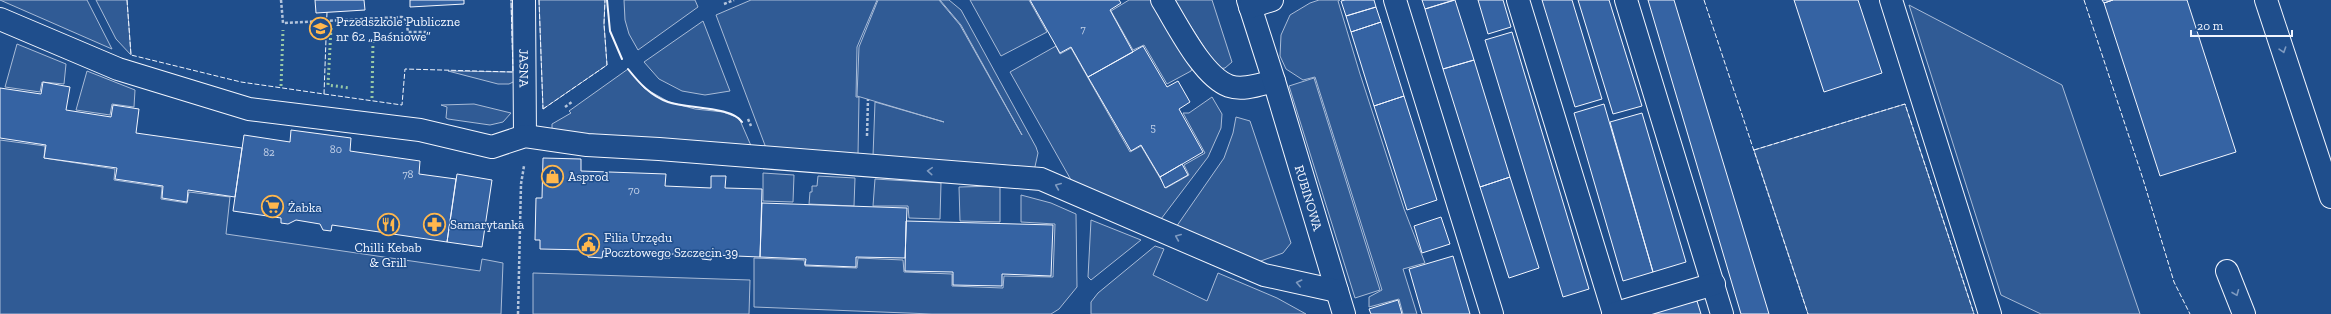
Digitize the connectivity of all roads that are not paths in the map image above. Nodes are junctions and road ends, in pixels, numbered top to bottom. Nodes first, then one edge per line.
1 (524, 0) edge
2 (1162, 0) edge
3 (1272, 0) edge
4 (1395, 0) edge
5 (1518, 0) edge
6 (1626, 0) edge
7 (1891, 0) edge
8 (2266, 0) edge
9 (1249, 4) edge
10 (0, 19) edge
11 (1274, 81) junction
12 (525, 136) junction
13 (2331, 197) edge
14 (2227, 271) dead end
15 (1714, 284) junction
16 (1337, 291) junction
17 (1344, 314) edge
18 (1492, 314) edge
19 (1614, 314) edge
20 (1722, 314) edge
21 (1990, 314) edge
22 (2244, 314) edge

1 - 12 street, JASNA
2 - 11 street
3 - 9 street
4 - 18 street
5 - 19 street
6 - 15 street
7 - 21 street
8 -> 13 street
9 - 11 street, RUBINOWA
10 - 12 street
11 - 16 street, RUBINOWA
16 -> 12 street
14 -> 22 street
15 - 19 street
15 - 20 street
16 - 17 street, RUBINOWA

